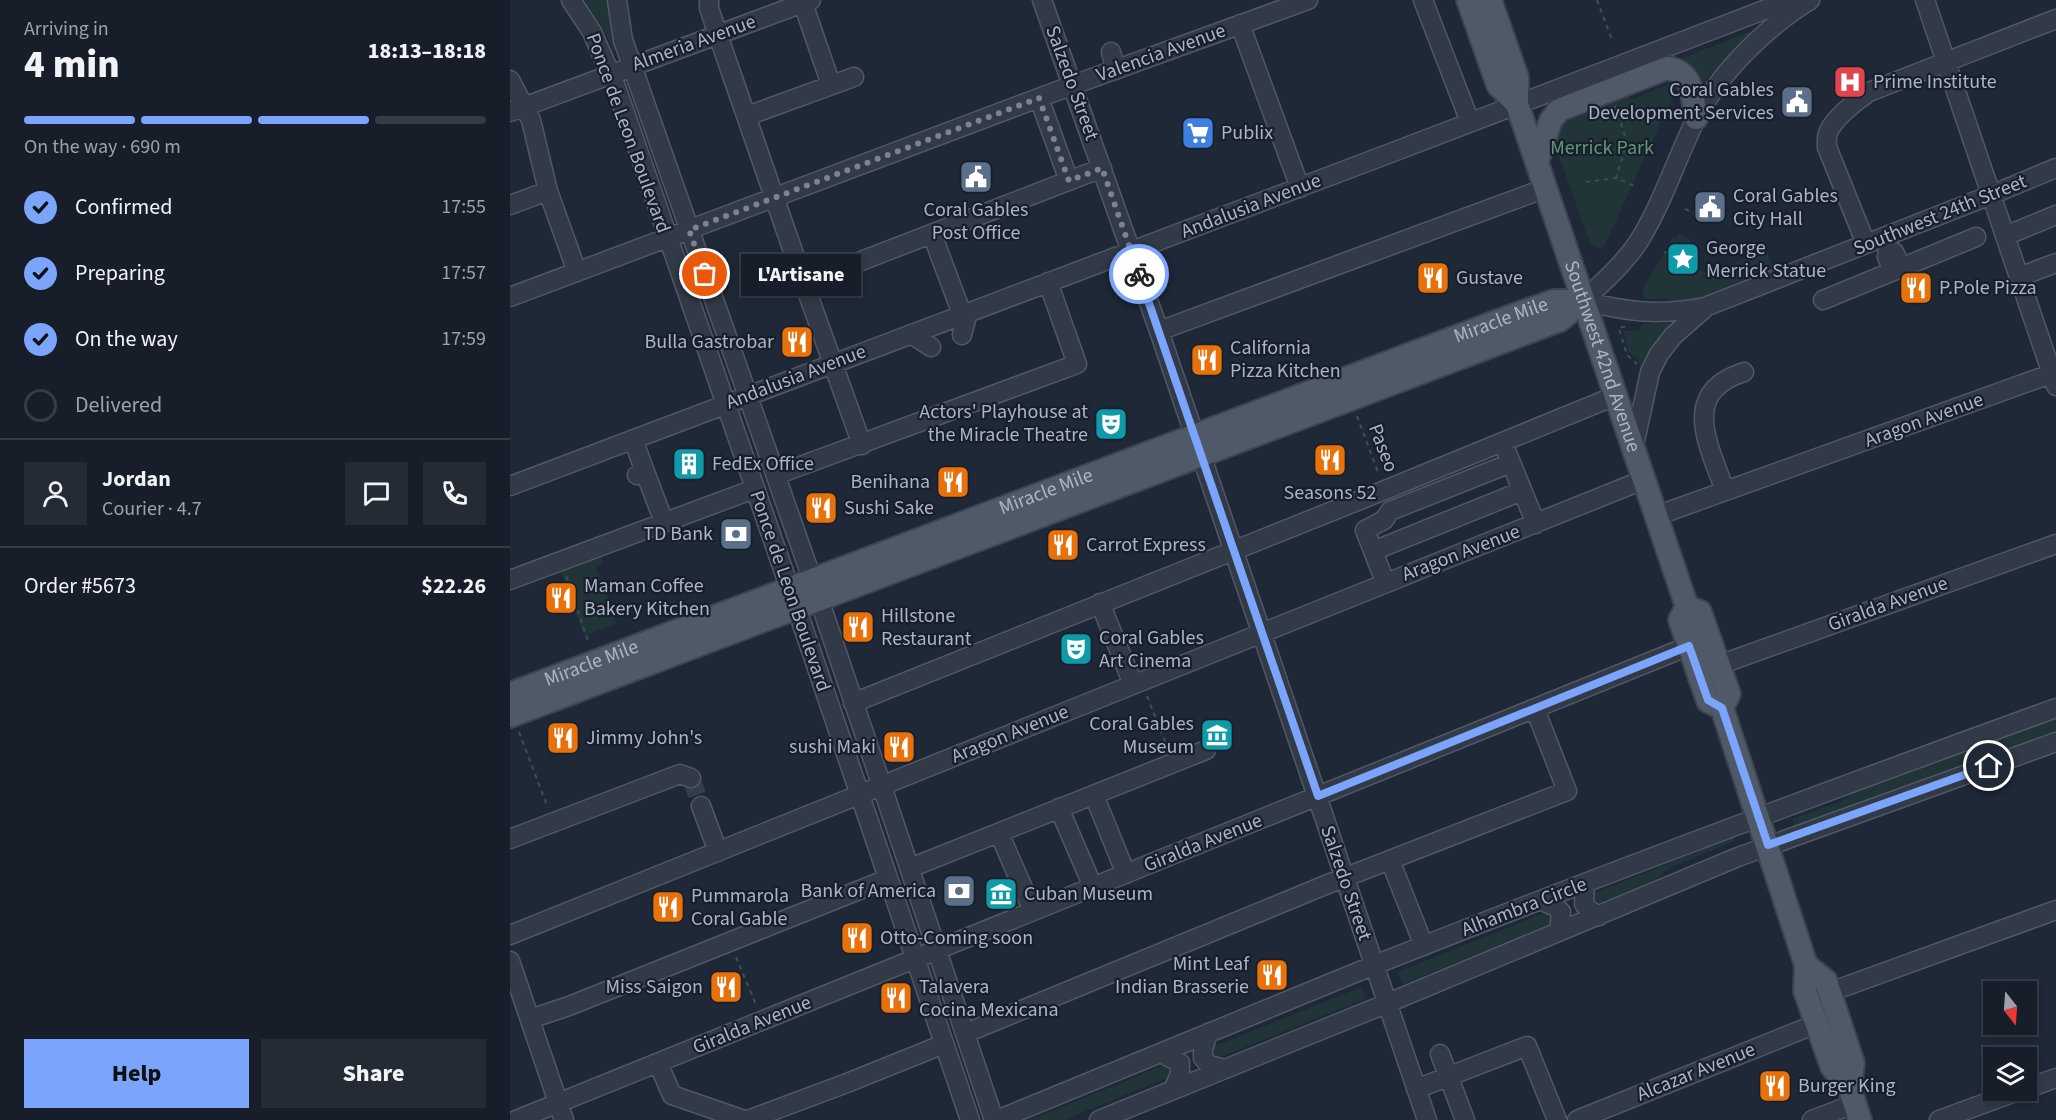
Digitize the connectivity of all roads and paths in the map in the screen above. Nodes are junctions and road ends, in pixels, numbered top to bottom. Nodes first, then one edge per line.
1 (571, 0) edge
2 (617, 0) edge
3 (709, 0) edge
4 (1308, 0) edge
5 (1424, 0) edge
6 (1468, 0) edge
7 (1490, 0) edge
8 (1597, 0) edge
9 (1790, 0) edge
10 (1810, 0) edge
11 (1925, 0) edge
12 (1047, 1) edge
13 (807, 2) edge
14 (2051, 21) edge
15 (1240, 24) junction
16 (718, 35) junction
17 (1612, 40) dead end
18 (1947, 61) junction
19 (632, 66) junction
20 (611, 75) junction
21 (854, 77) dead end
22 (510, 80) edge
23 (1072, 85) junction
24 (831, 86) junction
25 (1039, 98) junction
26 (1517, 104) junction
27 (1614, 104) dead end
28 (518, 109) edge
29 (747, 117) junction
30 (1696, 118) junction
31 (1470, 122) junction
32 (1537, 162) junction
33 (1102, 168) junction
34 (2056, 168) edge
35 (1616, 178) junction
36 (1069, 181) junction
37 (1586, 182) dead end
38 (1636, 187) dead end
39 (1300, 188) junction
40 (1546, 189) junction
41 (548, 190) junction
42 (1991, 195) junction
43 (774, 198) junction
44 (510, 205) edge
45 (1685, 209) dead end
46 (1694, 213) dead end
47 (2056, 215) edge
48 (689, 230) junction
49 (932, 234) junction
50 (2005, 236) junction
51 (1976, 237) dead end
52 (668, 239) junction
53 (1879, 244) junction
54 (1131, 251) junction
55 (1664, 252) dead end
56 (1680, 256) dead end
57 (2056, 263) edge
58 (1898, 269) junction
59 (577, 272) junction
60 (2019, 277) junction
61 (1048, 282) junction
62 (804, 284) junction
63 (510, 297) edge
64 (1823, 300) dead end
65 (1583, 301) junction
66 (1203, 304) dead end
67 (1705, 307) junction
68 (965, 313) junction
69 (1157, 325) junction
70 (1628, 327) dead end
71 (911, 334) junction
72 (962, 335) dead end
73 (931, 347) dead end
74 (832, 363) junction
75 (1638, 368) dead end
76 (1744, 372) dead end
77 (2055, 377) edge
78 (748, 395) junction
79 (1615, 396) junction
80 (726, 404) junction
81 (1357, 416) dead end
82 (633, 439) junction
83 (1503, 442) junction
84 (862, 445) junction
85 (1198, 446) junction
86 (1633, 450) junction
87 (1511, 463) junction
88 (776, 475) junction
89 (1643, 480) junction
90 (510, 486) edge
91 (754, 489) junction
92 (1385, 490) junction
93 (1522, 491) junction
94 (1725, 491) junction
95 (1656, 516) junction
96 (664, 522) junction
97 (1536, 524) junction
98 (2056, 544) edge
99 (1234, 550) junction
100 (1373, 551) junction
101 (560, 561) junction
102 (510, 580) edge
103 (1385, 582) junction
104 (815, 590) junction
105 (793, 598) junction
106 (1100, 603) junction
107 (1687, 608) junction
108 (1262, 632) junction
109 (590, 644) dead end
110 (1689, 646) junction
111 (1719, 665) junction
112 (1140, 690) junction
113 (510, 694) edge
114 (1726, 701) junction
115 (853, 703) junction
116 (2056, 708) edge
117 (1535, 709) junction
118 (514, 724) edge
119 (2056, 742) edge
120 (1206, 750) dead end
121 (1174, 762) junction
122 (691, 778) dead end
123 (881, 786) junction
124 (860, 795) junction
125 (1094, 795) junction
126 (1318, 796) junction
127 (702, 806) tunnel mouth
128 (1059, 808) junction
129 (1758, 817) junction
130 (553, 822) junction
131 (999, 833) junction
132 (510, 839) edge
133 (1768, 845) junction
134 (718, 852) junction
135 (1390, 860) junction
136 (910, 868) junction
137 (1126, 874) junction
138 (1344, 878) junction
139 (887, 879) junction
140 (1585, 883) junction
141 (1093, 887) junction
142 (1542, 901) junction
143 (2056, 910) edge
144 (1033, 911) junction
145 (1599, 916) junction
146 (1559, 932) junction
147 (510, 935) edge
148 (729, 941) junction
149 (1424, 946) junction
150 (938, 950) junction
151 (916, 959) junction
152 (510, 961) edge
153 (1806, 965) junction
154 (1374, 966) junction
155 (1830, 992) junction
156 (1388, 1003) junction
157 (530, 1019) junction
158 (762, 1021) junction
159 (1816, 1024) junction
160 (966, 1033) junction
161 (1208, 1033) junction
162 (944, 1044) junction
163 (1161, 1053) junction
164 (1440, 1054) dead end
165 (658, 1063) junction
166 (1853, 1063) junction
167 (1224, 1069) junction
168 (1449, 1077) junction
169 (2056, 1078) edge
170 (2037, 1085) edge
171 (1416, 1089) junction
172 (1173, 1090) junction
173 (1991, 1101) edge
174 (1855, 1104) edge
175 (562, 1112) edge
176 (516, 1120) edge
177 (746, 1120) edge
178 (970, 1120) edge
179 (996, 1120) edge
180 (1099, 1120) edge
181 (1427, 1120) edge
182 (1465, 1120) edge
183 (1557, 1120) edge
184 (1576, 1120) edge
185 (1812, 1120) edge
186 (1939, 1120) edge

1 - 20 street, Ponce de Leon Boulevard
2 - 19 street, Ponce de Leon Boulevard
3 - 16 street
4 - 15 street, Valencia Avenue
5 - 31 street
6 - 26 main road, Southwest 42nd Avenue
7 - 26 main road, Southwest 42nd Avenue
8 - 17 path
9 - 26 street, Andalusia Avenue
10 - 30 street
11 - 18 street
12 - 23 street, Salzedo Street
13 - 16 street, Almeria Avenue
13 - 24 street
14 - 18 street
15 - 23 street, Valencia Avenue
15 - 39 street
16 - 19 street, Almeria Avenue
16 - 29 street
18 - 42 street
18 - 53 street
19 - 20 street, Almeria Avenue
19 - 48 street, Ponce de Leon Boulevard
20 - 28 street, Almeria Avenue
20 - 52 street, Ponce de Leon Boulevard
21 - 24 street
22 - 28 street
23 - 25 street, Valencia Avenue
23 - 33 street, Salzedo Street
24 - 29 street
25 - 36 street
25 - 43 street, Valencia Avenue
26 - 31 street, Andalusia Avenue
26 - 32 main road, Southwest 42nd Avenue
27 - 35 path
28 - 41 street
29 - 43 street
30 - 32 main road
30 - 65 street
31 - 39 street, Andalusia Avenue
32 - 40 main road, Southwest 42nd Avenue
33 - 36 street
33 - 54 street, Salzedo Street
34 - 42 street, Southwest 24th Street
35 - 37 path
35 - 38 path
36 - 49 street
39 - 54 street, Andalusia Avenue
40 - 65 main road, Southwest 42nd Avenue
40 - 69 street
41 - 44 street
41 - 59 street
42 - 50 street
42 - 53 street, Southwest 24th Street
43 - 48 street, Valencia Avenue
43 - 62 street
45 - 46 path
47 - 50 street
48 - 52 street, Valencia Avenue
48 - 78 street, Ponce de Leon Boulevard
49 - 62 street
49 - 68 street
50 - 60 street
51 - 58 street
52 - 59 street, Valencia Avenue
52 - 80 street, Ponce de Leon Boulevard
53 - 58 street
53 - 67 street, Southwest 24th Street
54 - 61 street, Andalusia Avenue
54 - 69 street, Salzedo Street
55 - 56 path
57 - 60 street
58 - 64 street
59 - 63 street, Valencia Avenue
60 - 77 street
61 - 68 street, Andalusia Avenue
61 - 84 street
62 - 74 street
65 - 67 street, Southwest 24th Street
65 - 79 main road, Southwest 42nd Avenue
65 - 85 main road, Miracle Mile
66 - 69 street
67 - 86 street
68 - 71 street, Andalusia Avenue
68 - 72 street
69 - 85 street, Salzedo Street
70 - 75 path
71 - 73 street
71 - 74 street, Andalusia Avenue
74 - 78 street, Andalusia Avenue
74 - 84 street
76 - 94 street
77 - 94 street, Aragon Avenue
78 - 80 street, Andalusia Avenue
78 - 88 street, Ponce de Leon Boulevard
79 - 83 street
79 - 86 main road, Southwest 42nd Avenue
80 - 82 street, Andalusia Avenue
80 - 91 street, Ponce de Leon Boulevard
81 - 92 path, Paseo
82 - 90 street, Andalusia Avenue
82 - 96 street
83 - 87 street
83 - 92 street
84 - 88 street
85 - 99 street, Salzedo Street
85 - 104 main road, Miracle Mile
86 - 89 main road, Southwest 42nd Avenue
87 - 93 street
87 - 100 street
88 - 104 street, Ponce de Leon Boulevard
89 - 95 main road, Southwest 42nd Avenue
89 - 97 street, Aragon Avenue
91 - 96 street
91 - 105 street, Ponce de Leon Boulevard
92 - 99 street
93 - 97 street
93 - 100 street
94 - 95 street, Aragon Avenue
95 - 107 main road, Southwest 42nd Avenue
96 - 101 street
97 - 103 street, Aragon Avenue
98 - 111 street, Giralda Avenue
99 - 106 street
99 - 108 street, Salzedo Street
100 - 103 street
101 - 102 street
101 - 109 path
103 - 108 street, Aragon Avenue
104 - 105 main road, Miracle Mile
104 - 115 street, Ponce de Leon Boulevard
105 - 113 main road, Miracle Mile
105 - 118 main road, Miracle Mile
105 - 124 street, Ponce de Leon Boulevard
106 - 112 street
106 - 115 street
107 - 110 main road, Southwest 42nd Avenue
107 - 111 main road, Southwest 42nd Avenue
108 - 112 street, Aragon Avenue
108 - 126 street, Salzedo Street
110 - 114 main road, Southwest 42nd Avenue
110 - 117 street, Giralda Avenue
111 - 114 main road, Southwest 42nd Avenue
112 - 121 path
112 - 123 street, Aragon Avenue
114 - 129 main road, Southwest 42nd Avenue
115 - 123 street, Ponce de Leon Boulevard
116 - 129 street, Alhambra Circle
117 - 126 street, Giralda Avenue
117 - 135 street
118 - 130 path
119 - 133 street, Alhambra Circle
120 - 121 street
121 - 125 street
122 - 130 street
123 - 124 street, Aragon Avenue
123 - 136 street, Ponce de Leon Boulevard
124 - 134 street, Aragon Avenue
124 - 139 street, Ponce de Leon Boulevard
125 - 128 street
125 - 137 street
126 - 137 street, Giralda Avenue
126 - 138 street, Salzedo Street
127 - 134 street
128 - 131 street
128 - 141 street
129 - 133 main road, Southwest 42nd Avenue
129 - 140 street, Alhambra Circle
130 - 132 street
131 - 136 street
131 - 144 street
133 - 145 street, Alhambra Circle
133 - 153 main road, Southwest 42nd Avenue
134 - 147 street, Aragon Avenue
135 - 138 street
135 - 149 street
136 - 150 street, Ponce de Leon Boulevard
137 - 141 street, Giralda Avenue
138 - 154 street, Salzedo Street
138 - 160 street
139 - 148 street
139 - 151 street, Ponce de Leon Boulevard
140 - 142 street, Alhambra Circle
140 - 145 street
141 - 144 street, Giralda Avenue
142 - 146 street
142 - 149 street, Alhambra Circle
143 - 155 street
144 - 150 street, Giralda Avenue
145 - 146 street, Alhambra Circle
146 - 156 street, Alhambra Circle
148 - 157 street
148 - 158 path
149 - 154 street, Alhambra Circle
150 - 151 street, Giralda Avenue
150 - 160 street, Ponce de Leon Boulevard
151 - 158 street, Giralda Avenue
151 - 162 street, Ponce de Leon Boulevard
152 - 157 street
153 - 155 main road, Southwest 42nd Avenue
153 - 159 main road, Southwest 42nd Avenue
154 - 156 street, Salzedo Street
154 - 161 street, Alhambra Circle
155 - 166 main road, Southwest 42nd Avenue
156 - 167 street, Alhambra Circle
156 - 171 street, Salzedo Street
157 - 175 street
158 - 165 street, Giralda Avenue
159 - 166 main road
159 - 174 main road, Southwest 42nd Avenue
159 - 184 street, Alcazar Avenue
160 - 179 street, Ponce de Leon Boulevard
161 - 163 street, Alhambra Circle
161 - 167 street
162 - 177 street
162 - 178 street, Ponce de Leon Boulevard
163 - 172 street
163 - 179 street, Alhambra Circle
164 - 168 street
165 - 175 street, Giralda Avenue
165 - 177 street
166 - 174 main road, Southwest 42nd Avenue
167 - 172 street, Alhambra Circle
168 - 171 street
168 - 182 street
168 - 183 street
169 - 170 street
171 - 181 street, Salzedo Street
172 - 180 street, Alhambra Circle
173 - 186 street
174 - 185 street
175 - 176 street, Giralda Avenue

